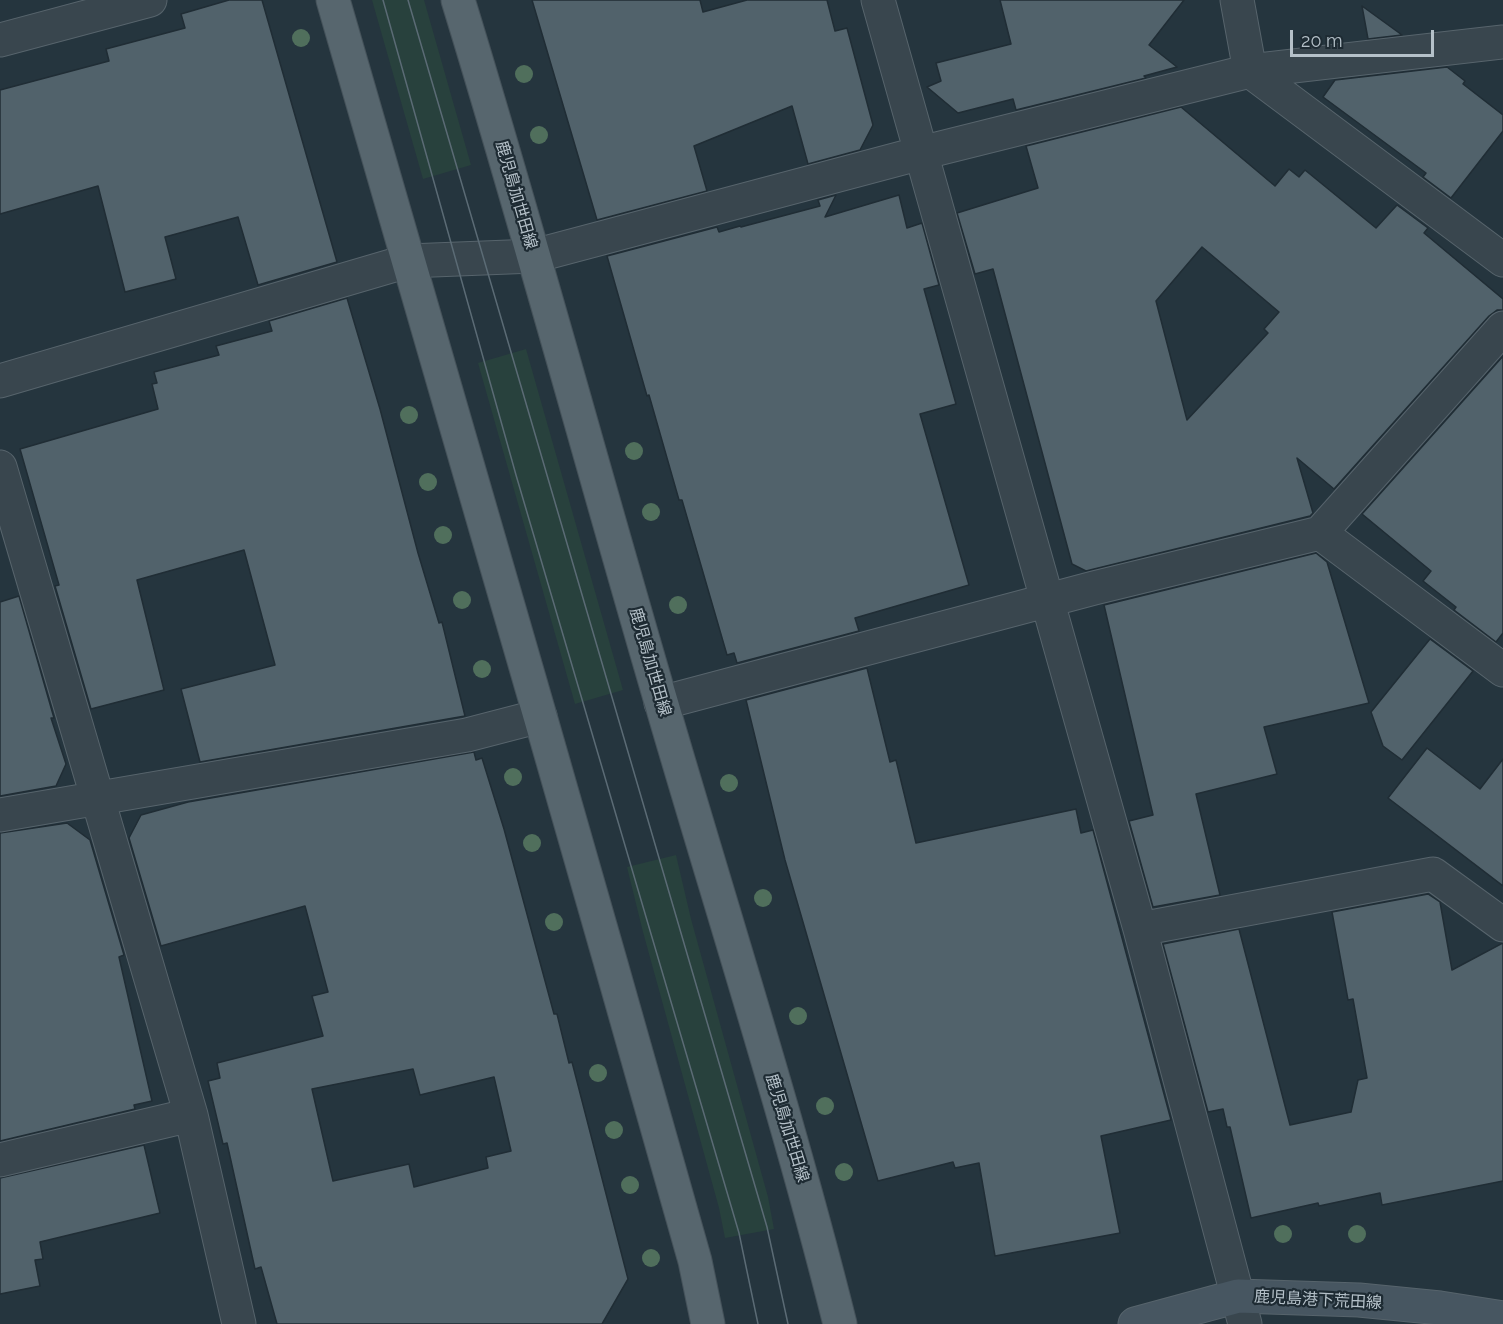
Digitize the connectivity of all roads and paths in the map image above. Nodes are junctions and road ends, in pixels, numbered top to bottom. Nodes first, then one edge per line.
1 (150, 0) edge
2 (333, 0) edge
3 (458, 0) edge
4 (878, 0) edge
5 (1237, 0) edge
6 (0, 40) edge
7 (1503, 42) edge
8 (1250, 71) junction
9 (921, 153) junction
10 (534, 256) junction
11 (1503, 260) edge
12 (408, 261) junction
13 (1503, 328) edge
14 (0, 381) edge
15 (0, 467) edge
16 (1320, 533) junction
17 (1048, 601) junction
18 (1503, 670) edge
19 (661, 703) junction
20 (540, 716) junction
21 (97, 798) junction
22 (0, 815) edge
23 (1503, 925) edge
24 (1140, 929) junction
25 (191, 1115) junction
26 (0, 1160) edge
27 (1242, 1310) edge
28 (1503, 1318) edge
29 (239, 1324) edge
30 (708, 1324) edge
31 (840, 1324) edge
32 (1135, 1324) edge

1 - 6 street
2 - 12 main road
3 - 10 main road, 鹿児島加世田線
4 - 9 street
5 - 8 street
7 - 8 street
8 - 9 street
8 - 11 street
9 - 10 street
9 - 17 street
10 - 12 street
10 - 19 main road, 鹿児島加世田線
12 - 14 street
12 - 20 main road
13 - 16 street
15 - 21 street
16 - 17 street
16 - 18 street
17 - 19 street
17 - 24 street
19 - 31 main road, 鹿児島加世田線
20 - 21 street
20 - 30 main road
21 - 22 street
21 - 25 street
23 - 24 street
24 - 27 street
25 - 26 street
25 - 29 street
27 - 28 main road, 鹿児島港下荒田線
27 - 32 main road, 鹿児島港下荒田線

